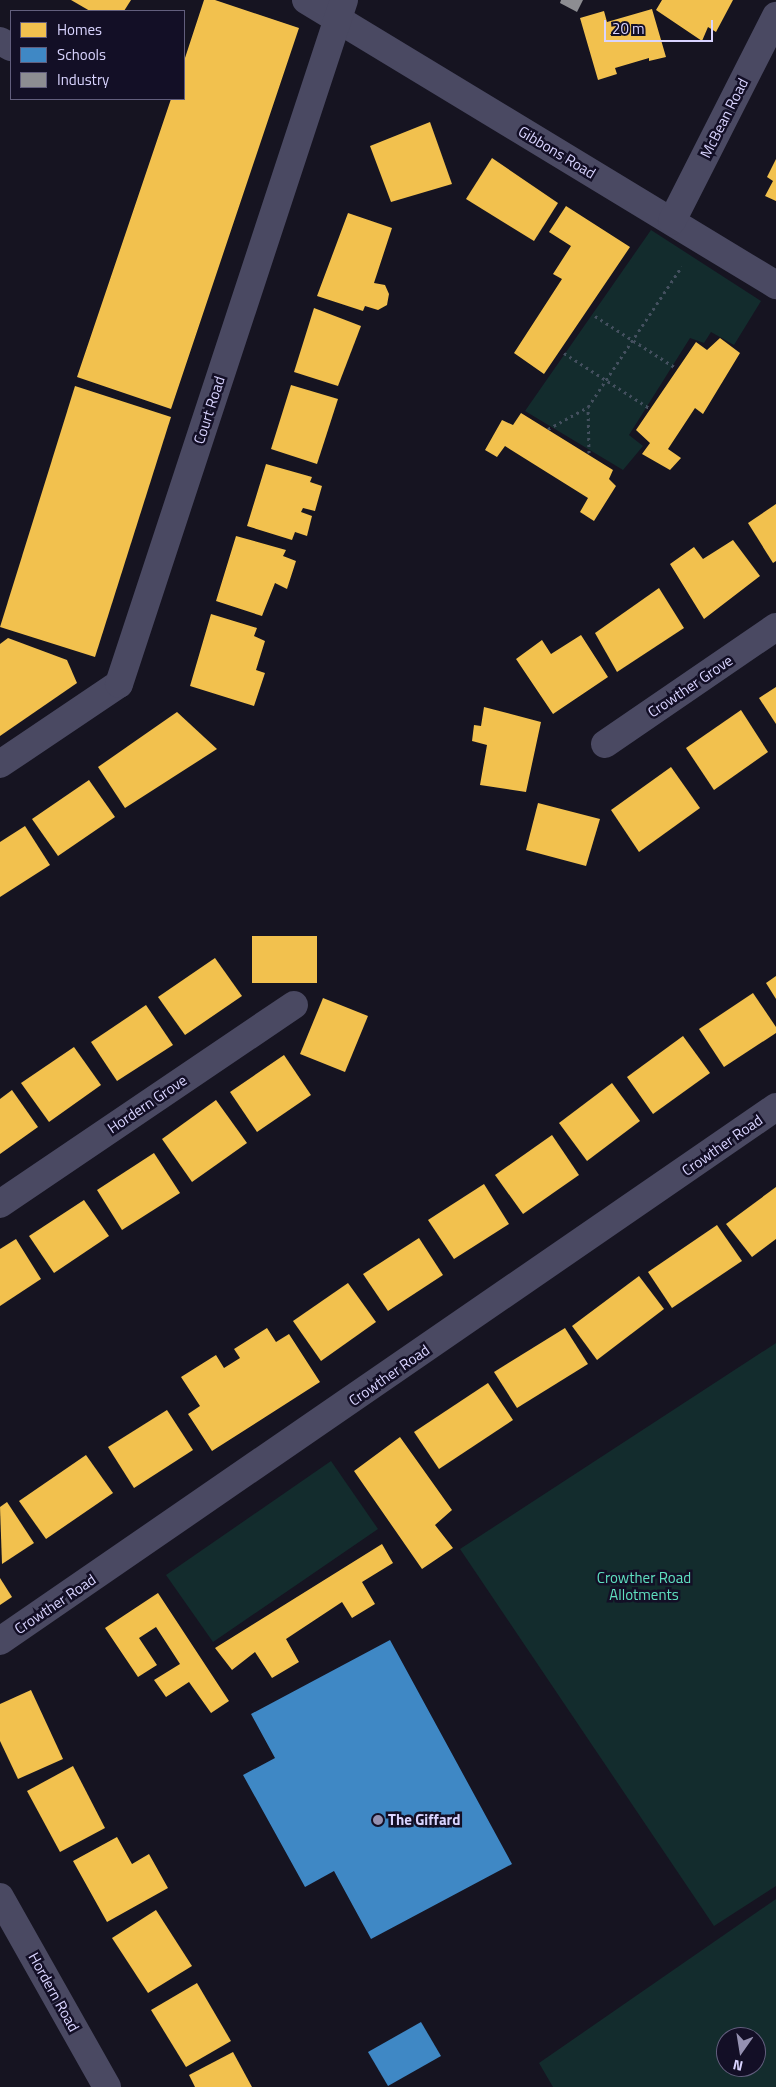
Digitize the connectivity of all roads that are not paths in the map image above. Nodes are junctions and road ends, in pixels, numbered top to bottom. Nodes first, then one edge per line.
1 (306, 0) edge
2 (341, 11) edge
3 (776, 16) edge
4 (672, 221) junction
5 (776, 286) edge
6 (776, 627) edge
7 (604, 744) dead end
8 (0, 764) edge
9 (294, 1005) dead end
10 (776, 1107) edge
11 (0, 1204) edge
12 (0, 1641) edge
13 (0, 1897) edge
14 (108, 2087) edge

1 - 2 street, Gibbons Road
2 - 4 street, Gibbons Road
2 - 8 street, Court Road
3 - 4 street, McBean Road
4 - 5 street, Gibbons Road
6 - 7 street, Crowther Grove
9 - 11 street, Hordern Grove
10 - 12 street, Crowther Road
13 - 14 street, Hordern Road

